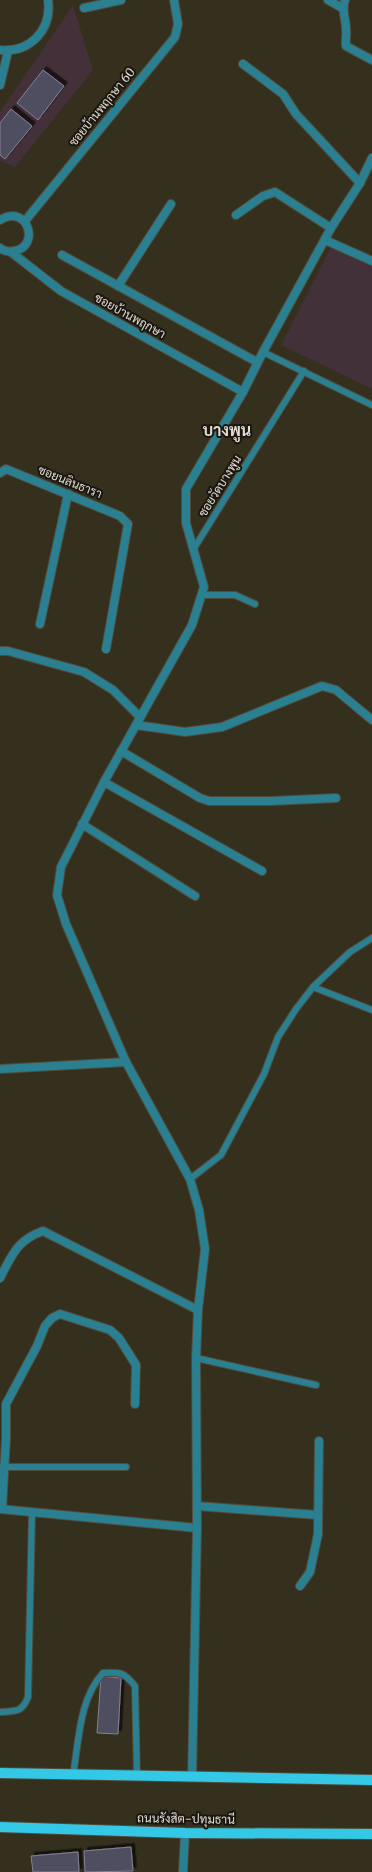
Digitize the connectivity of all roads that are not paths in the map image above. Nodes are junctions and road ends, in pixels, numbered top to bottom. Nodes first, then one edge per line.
1 (48, 0) edge
2 (121, 0) edge
3 (174, 0) edge
4 (328, 0) edge
5 (344, 4) edge
6 (84, 8) dead end
7 (4, 50) edge
8 (372, 60) edge
9 (243, 64) dead end
10 (0, 85) edge
11 (372, 158) edge
12 (360, 183) junction
13 (171, 204) dead end
14 (236, 215) dead end
15 (0, 220) edge
16 (25, 222) junction
17 (332, 228) junction
18 (325, 240) junction
19 (0, 248) edge
20 (11, 252) junction
21 (62, 255) dead end
22 (372, 261) edge
23 (118, 286) junction
24 (263, 352) junction
25 (258, 362) junction
26 (304, 371) junction
27 (243, 392) junction
28 (372, 405) edge
29 (0, 473) edge
30 (68, 494) junction
31 (193, 550) junction
32 (202, 595) junction
33 (255, 604) dead end
34 (40, 624) dead end
35 (106, 649) dead end
36 (0, 651) edge
37 (140, 717) junction
38 (372, 720) edge
39 (136, 725) junction
40 (121, 751) junction
41 (104, 782) junction
42 (336, 798) dead end
43 (82, 824) junction
44 (262, 871) dead end
45 (195, 896) dead end
46 (372, 938) edge
47 (313, 987) junction
48 (372, 1010) edge
49 (126, 1062) junction
50 (0, 1070) edge
51 (190, 1179) junction
52 (0, 1278) edge
53 (198, 1310) junction
54 (196, 1358) junction
55 (316, 1385) dead end
56 (3, 1403) edge
57 (135, 1404) dead end
58 (3, 1437) edge
59 (319, 1441) dead end
60 (2, 1467) edge
61 (126, 1467) dead end
62 (197, 1506) junction
63 (1, 1509) edge
64 (32, 1513) junction
65 (318, 1515) junction
66 (197, 1528) junction
67 (300, 1586) dead end
68 (0, 1712) edge
69 (0, 1773) edge
70 (73, 1775) junction
71 (136, 1776) junction
72 (192, 1777) junction
73 (372, 1780) edge
74 (0, 1827) edge
75 (185, 1832) junction
76 (372, 1834) edge
77 (183, 1872) edge

1 - 7 street
2 - 6 street
3 - 16 street, ซอยบ้านพฤกษา 60
4 - 5 street
5 - 8 street
7 - 10 street
9 - 12 street
11 - 12 street
12 - 17 street
13 - 23 street
14 - 17 street
15 - 16 street
16 - 20 street
17 - 18 street
18 - 22 street
18 - 24 street
19 - 20 street, ซอยบ้านพฤกษา
20 - 27 street, ซอยบ้านพฤกษา
21 - 23 street
23 - 25 street
24 - 25 street
24 - 26 lane
25 - 27 street
26 - 28 lane
26 - 31 lane, ซอยวัดบางพูน
27 - 31 street
29 - 30 street, ซอยนลินธารา
30 - 34 street
30 - 35 street, ซอยนลินธารา
31 - 32 street
32 - 33 lane
32 - 37 street
36 - 37 street
37 - 39 street
38 - 39 street
39 - 40 street
40 - 41 street
40 - 42 street
41 - 43 street
41 - 44 street
43 - 45 street
43 - 49 street
46 - 47 lane
47 - 48 lane
47 - 51 lane
49 - 50 street
49 - 51 street
51 - 53 street
52 - 53 street
53 - 54 street
54 - 55 lane
54 - 62 street
56 - 57 street
56 - 58 street
58 - 60 street
59 - 65 street
60 - 61 lane
60 - 63 street
62 - 65 street
62 - 66 street
63 - 64 street
64 - 66 street
64 - 68 lane
65 - 67 street
66 - 72 street
69 - 70 main road
70 - 71 main road
70 - 71 lane
71 - 72 main road
72 - 73 main road
74 - 75 main road, ถนนรังสิต-ปทุมธานี
75 - 76 main road, ถนนรังสิต-ปทุมธานี
75 - 77 street

